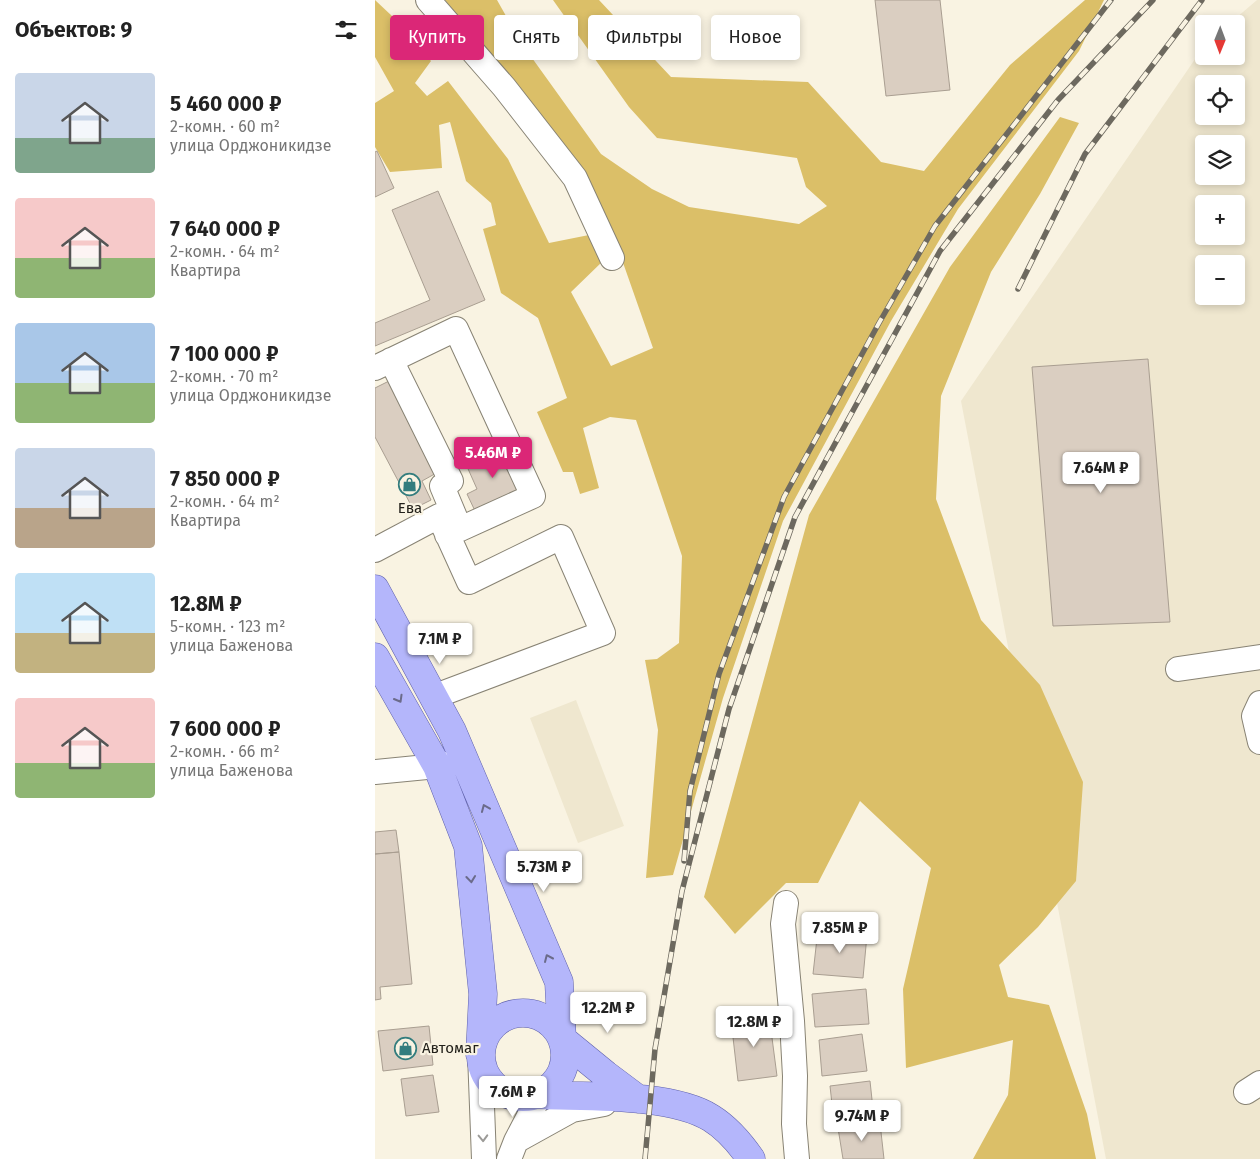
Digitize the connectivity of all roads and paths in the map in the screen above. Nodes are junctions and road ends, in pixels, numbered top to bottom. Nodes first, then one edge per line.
1 (428, 0) edge
2 (612, 258) dead end
3 (383, 364) edge
4 (454, 532) junction
5 (375, 550) edge
6 (375, 589) edge
7 (375, 657) edge
8 (1260, 657) edge
9 (1178, 670) dead end
10 (433, 697) junction
11 (1260, 703) edge
12 (1260, 742) edge
13 (466, 760) junction
14 (437, 766) junction
15 (375, 772) edge
16 (786, 903) dead end
17 (559, 982) junction
18 (562, 1039) junction
19 (480, 1054) junction
20 (540, 1094) junction
21 (638, 1099) junction
22 (513, 1150) edge
23 (484, 1159) edge
24 (751, 1159) edge
25 (797, 1159) edge

1 - 2 street
3 - 4 street
3 - 4 street
4 - 5 street
4 - 10 street
6 - 10 main road
7 -> 14 main road
8 - 9 street
10 - 13 main road
11 - 12 street
13 - 14 street
17 -> 13 main road
14 - 15 street
14 -> 19 main road
16 - 25 street
17 - 18 main road
17 - 21 main road
18 - 19 main road
18 - 20 main road
18 - 21 main road
19 - 20 main road
19 -> 23 street
20 - 21 main road
20 - 22 street
21 - 22 street
21 - 24 main road

